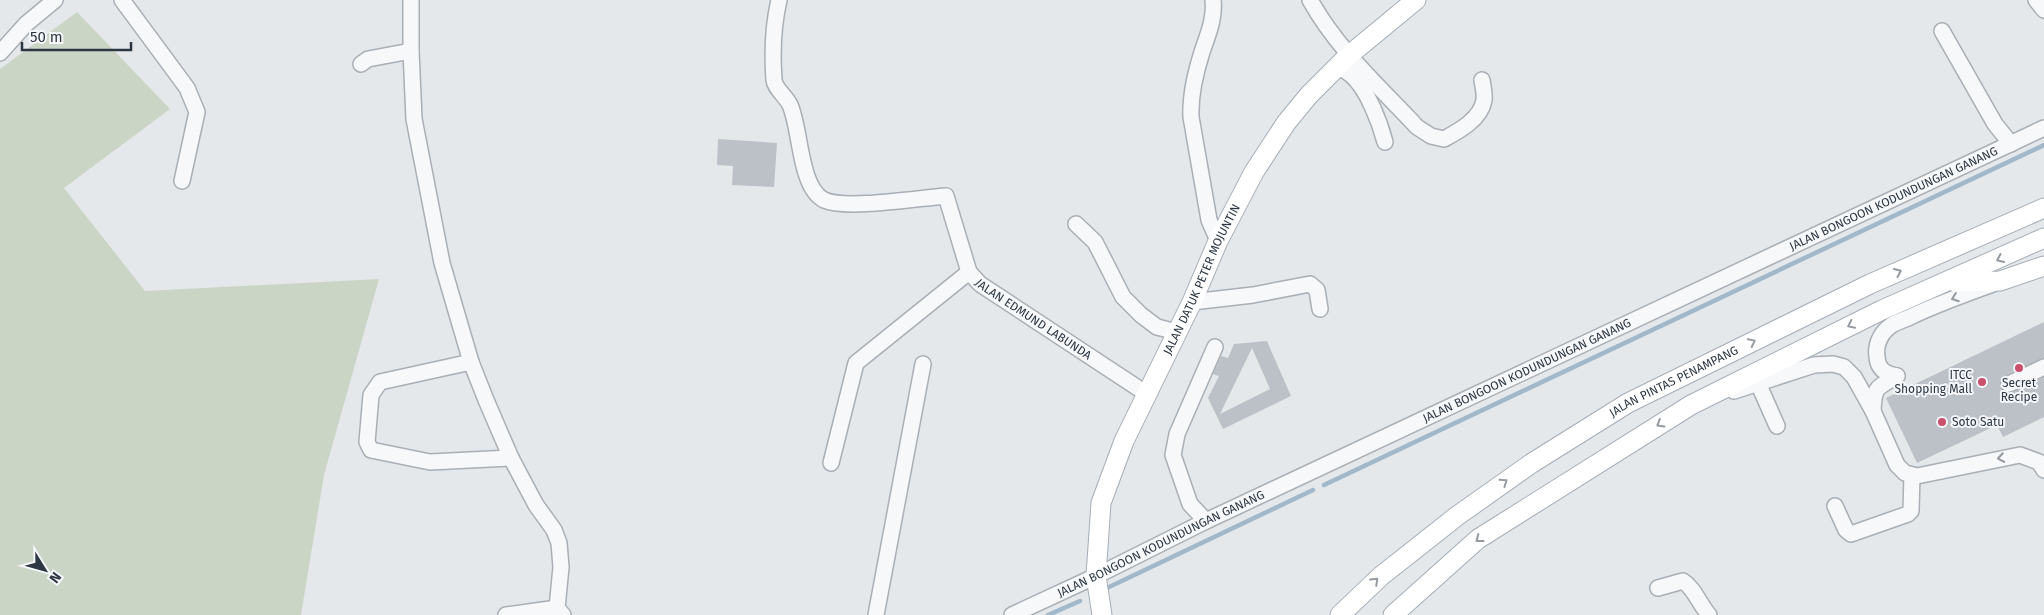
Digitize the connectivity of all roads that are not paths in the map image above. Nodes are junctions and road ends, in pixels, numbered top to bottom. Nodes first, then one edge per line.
1 (55, 0) edge
2 (122, 0) edge
3 (411, 0) edge
4 (779, 0) edge
5 (1214, 0) edge
6 (1310, 0) edge
7 (1416, 0) edge
8 (2036, 0) edge
9 (2044, 10) edge
10 (1942, 31) dead end
11 (411, 51) junction
12 (0, 53) edge
13 (1342, 61) junction
14 (361, 64) dead end
15 (1482, 80) dead end
16 (2044, 128) edge
17 (1385, 142) dead end
18 (2011, 144) junction
19 (182, 181) dead end
20 (2044, 208) edge
21 (1076, 224) dead end
22 (2044, 238) edge
23 (1218, 241) junction
24 (2044, 266) edge
25 (970, 272) junction
26 (2000, 281) junction
27 (1947, 282) junction
28 (1192, 302) junction
29 (1320, 309) dead end
30 (1177, 332) junction
31 (1215, 347) dead end
32 (472, 362) junction
33 (922, 364) dead end
34 (2044, 367) edge
35 (1758, 383) junction
36 (2009, 384) dead end
37 (1147, 394) junction
38 (1691, 405) junction
39 (1873, 411) junction
40 (1777, 426) dead end
41 (511, 458) junction
42 (831, 463) dead end
43 (2044, 470) edge
44 (1912, 475) junction
45 (1835, 506) dead end
46 (1206, 521) junction
47 (1096, 576) junction
48 (1658, 588) dead end
49 (560, 612) edge
50 (877, 613) edge
51 (506, 615) edge
52 (1012, 615) edge
53 (1102, 615) edge
54 (1340, 615) edge
55 (1393, 615) edge
56 (1709, 615) edge

1 - 12 street
2 - 19 street
3 - 11 street
4 - 25 street, JALAN EDMUND LABUNDA
5 - 23 street
6 - 13 street
7 - 13 main road, JALAN DATUK PETER MOJUNTIN
8 - 9 street
10 - 18 street
11 - 14 street
11 - 32 street
13 - 15 street
13 - 17 street
13 - 23 main road, JALAN DATUK PETER MOJUNTIN
16 - 18 street, JALAN BONGOON KODUNDUNGAN GANANG
18 - 46 street, JALAN BONGOON KODUNDUNGAN GANANG
54 -> 20 main road, JALAN PINTAS PENAMPANG
21 - 30 street
22 -> 27 main road
23 - 28 main road, JALAN DATUK PETER MOJUNTIN
24 - 26 main road
25 - 37 street, JALAN EDMUND LABUNDA
25 - 42 street
26 - 27 main road
26 -> 39 street
27 -> 38 main road
28 - 29 street
28 - 30 main road, JALAN DATUK PETER MOJUNTIN
30 - 37 main road, JALAN DATUK PETER MOJUNTIN
31 - 46 street
32 - 41 street
32 - 41 street
33 - 50 street
34 - 36 street
35 - 38 street
35 - 39 street
35 - 40 street
37 - 47 main road, JALAN DATUK PETER MOJUNTIN
38 -> 55 main road
39 - 44 street
41 - 49 street
43 -> 44 street
44 - 45 street
46 - 47 street, JALAN BONGOON KODUNDUNGAN GANANG
47 - 52 street, JALAN BONGOON KODUNDUNGAN GANANG
47 - 53 main road, JALAN DATUK PETER MOJUNTIN
48 - 56 street
49 - 51 street

